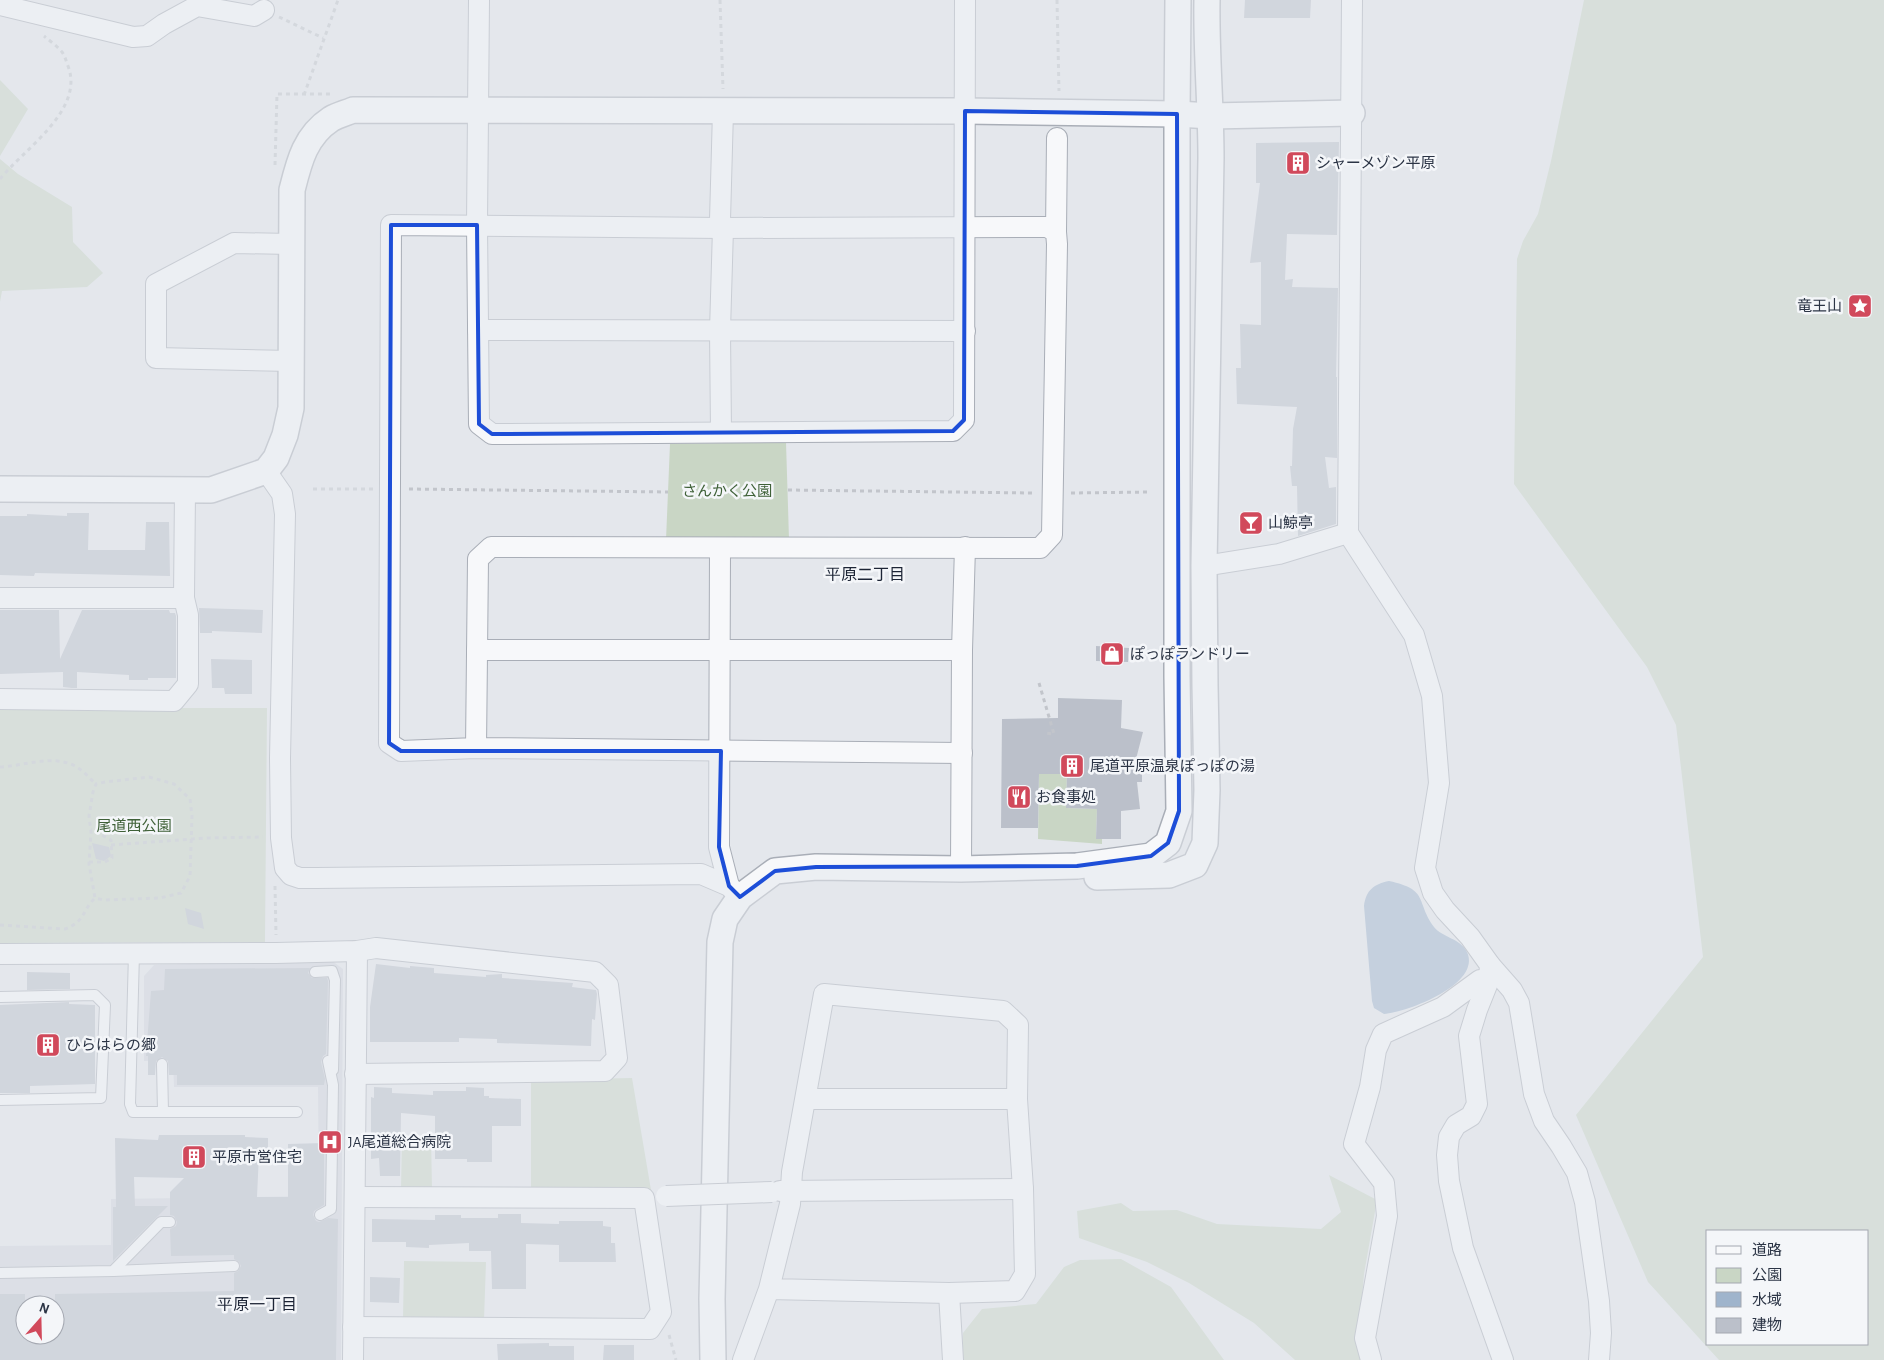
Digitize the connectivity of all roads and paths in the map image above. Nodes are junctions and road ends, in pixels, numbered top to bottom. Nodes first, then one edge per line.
1 (338, 0) edge
2 (479, 0) edge
3 (720, 0) edge
4 (965, 0) edge
5 (1057, 0) edge
6 (1178, 0) edge
7 (1207, 0) edge
8 (1352, 0) edge
9 (0, 5) edge
10 (268, 12) joint
11 (40, 32) dead end
12 (324, 38) junction
13 (1059, 91) dead end
14 (304, 95) dead end
15 (478, 110) junction
16 (723, 111) junction
17 (965, 111) junction
18 (1352, 113) junction
19 (1177, 114) junction
20 (1211, 116) junction
21 (1058, 138) dead end
22 (0, 179) edge
23 (477, 225) junction
24 (965, 226) junction
25 (722, 228) junction
26 (1056, 232) junction
27 (291, 244) junction
28 (478, 330) junction
29 (720, 331) junction
30 (965, 331) junction
31 (292, 360) junction
32 (720, 432) junction
33 (266, 471) junction
34 (0, 489) edge
35 (313, 489) dead end
36 (391, 489) junction
37 (185, 490) junction
38 (788, 490) dead end
39 (668, 492) dead end
40 (1151, 492) dead end
41 (1052, 493) junction
42 (1348, 533) junction
43 (965, 547) junction
44 (720, 548) junction
45 (1204, 566) junction
46 (0, 598) edge
47 (184, 598) junction
48 (477, 650) junction
49 (962, 650) junction
50 (718, 651) junction
51 (1039, 684) dead end
52 (1178, 685) junction
53 (1205, 686) junction
54 (0, 699) edge
55 (1044, 732) dead end
56 (476, 748) junction
57 (721, 751) junction
58 (962, 753) junction
59 (0, 767) edge
60 (96, 784) junction
61 (90, 829) junction
62 (267, 837) dead end
63 (191, 838) junction
64 (111, 844) junction
65 (89, 862) junction
66 (961, 869) junction
67 (290, 875) junction
68 (734, 891) junction
69 (95, 898) junction
70 (0, 925) edge
71 (356, 951) junction
72 (134, 953) junction
73 (276, 953) junction
74 (0, 954) edge
75 (315, 972) dead end
76 (1490, 973) junction
77 (0, 996) edge
78 (328, 1061) dead end
79 (162, 1064) dead end
80 (356, 1074) junction
81 (333, 1085) junction
82 (806, 1098) junction
83 (1017, 1099) junction
84 (0, 1100) edge
85 (162, 1112) junction
86 (297, 1112) dead end
87 (1023, 1189) junction
88 (782, 1191) junction
89 (354, 1197) junction
90 (644, 1198) junction
91 (320, 1215) dead end
92 (170, 1222) dead end
93 (234, 1266) dead end
94 (113, 1271) junction
95 (0, 1273) edge
96 (769, 1289) junction
97 (949, 1293) junction
98 (353, 1327) junction
99 (353, 1360) edge
100 (713, 1360) edge
101 (743, 1360) edge
102 (953, 1360) edge
103 (1371, 1360) edge
104 (1503, 1360) edge
105 (1599, 1360) edge

1 - 12 path
2 - 15 street
3 - 16 path
4 - 17 street
5 - 13 path
6 - 19 street
7 - 20 street
8 - 18 street
9 - 10 street
10 - 12 path
11 - 22 path
12 - 14 path
15 - 16 street
15 - 23 street
15 - 27 street
16 - 17 street
16 - 25 street
17 - 19 street
17 - 24 street
18 - 20 street
18 - 42 street
19 - 20 street
19 - 52 street
20 - 45 street
21 - 26 street
23 - 25 street
23 - 28 street
23 - 36 street
24 - 25 street
24 - 26 street
24 - 30 street
25 - 29 street
26 - 41 street
27 - 31 street
27 - 31 street
28 - 29 street
28 - 32 street
29 - 30 street
29 - 32 street
30 - 32 street
31 - 33 street
33 - 37 street
33 - 67 street
34 - 37 street
35 - 36 path
36 - 39 path
36 - 56 street
37 - 47 street
38 - 41 path
40 - 41 path
41 - 43 street
42 - 45 street
42 - 76 street
43 - 44 street
43 - 49 street
44 - 48 street
44 - 50 street
45 - 53 street
46 - 47 street
47 - 54 street
48 - 50 street
48 - 56 street
49 - 50 street
49 - 58 street
50 - 57 street
51 - 55 path
52 - 53 street
52 - 66 street
53 - 66 street
56 - 57 street
57 - 58 street
57 - 68 street
58 - 66 street
59 - 60 path
60 - 61 path
60 - 63 path
61 - 64 path
61 - 65 path
62 - 63 path
63 - 64 path
63 - 69 path
64 - 65 path
65 - 69 path
66 - 68 street
67 - 68 street
67 - 73 path
68 - 100 street
69 - 70 path
71 - 73 street
71 - 80 street
71 - 80 street
72 - 73 street
72 - 74 street
72 - 85 lane
75 - 81 lane
76 - 103 street
76 - 104 street
76 - 105 street
77 - 84 lane
78 - 81 lane
79 - 85 lane
80 - 89 street
81 - 91 lane
82 - 83 street
82 - 83 street
82 - 88 street
83 - 87 street
85 - 86 lane
87 - 88 street
87 - 97 street
88 - 90 street, bridge
88 - 96 street
89 - 90 street
89 - 98 street
90 - 98 street
92 - 94 lane
93 - 94 lane
94 - 95 lane
96 - 97 street
96 - 101 street
97 - 102 street
98 - 99 street

